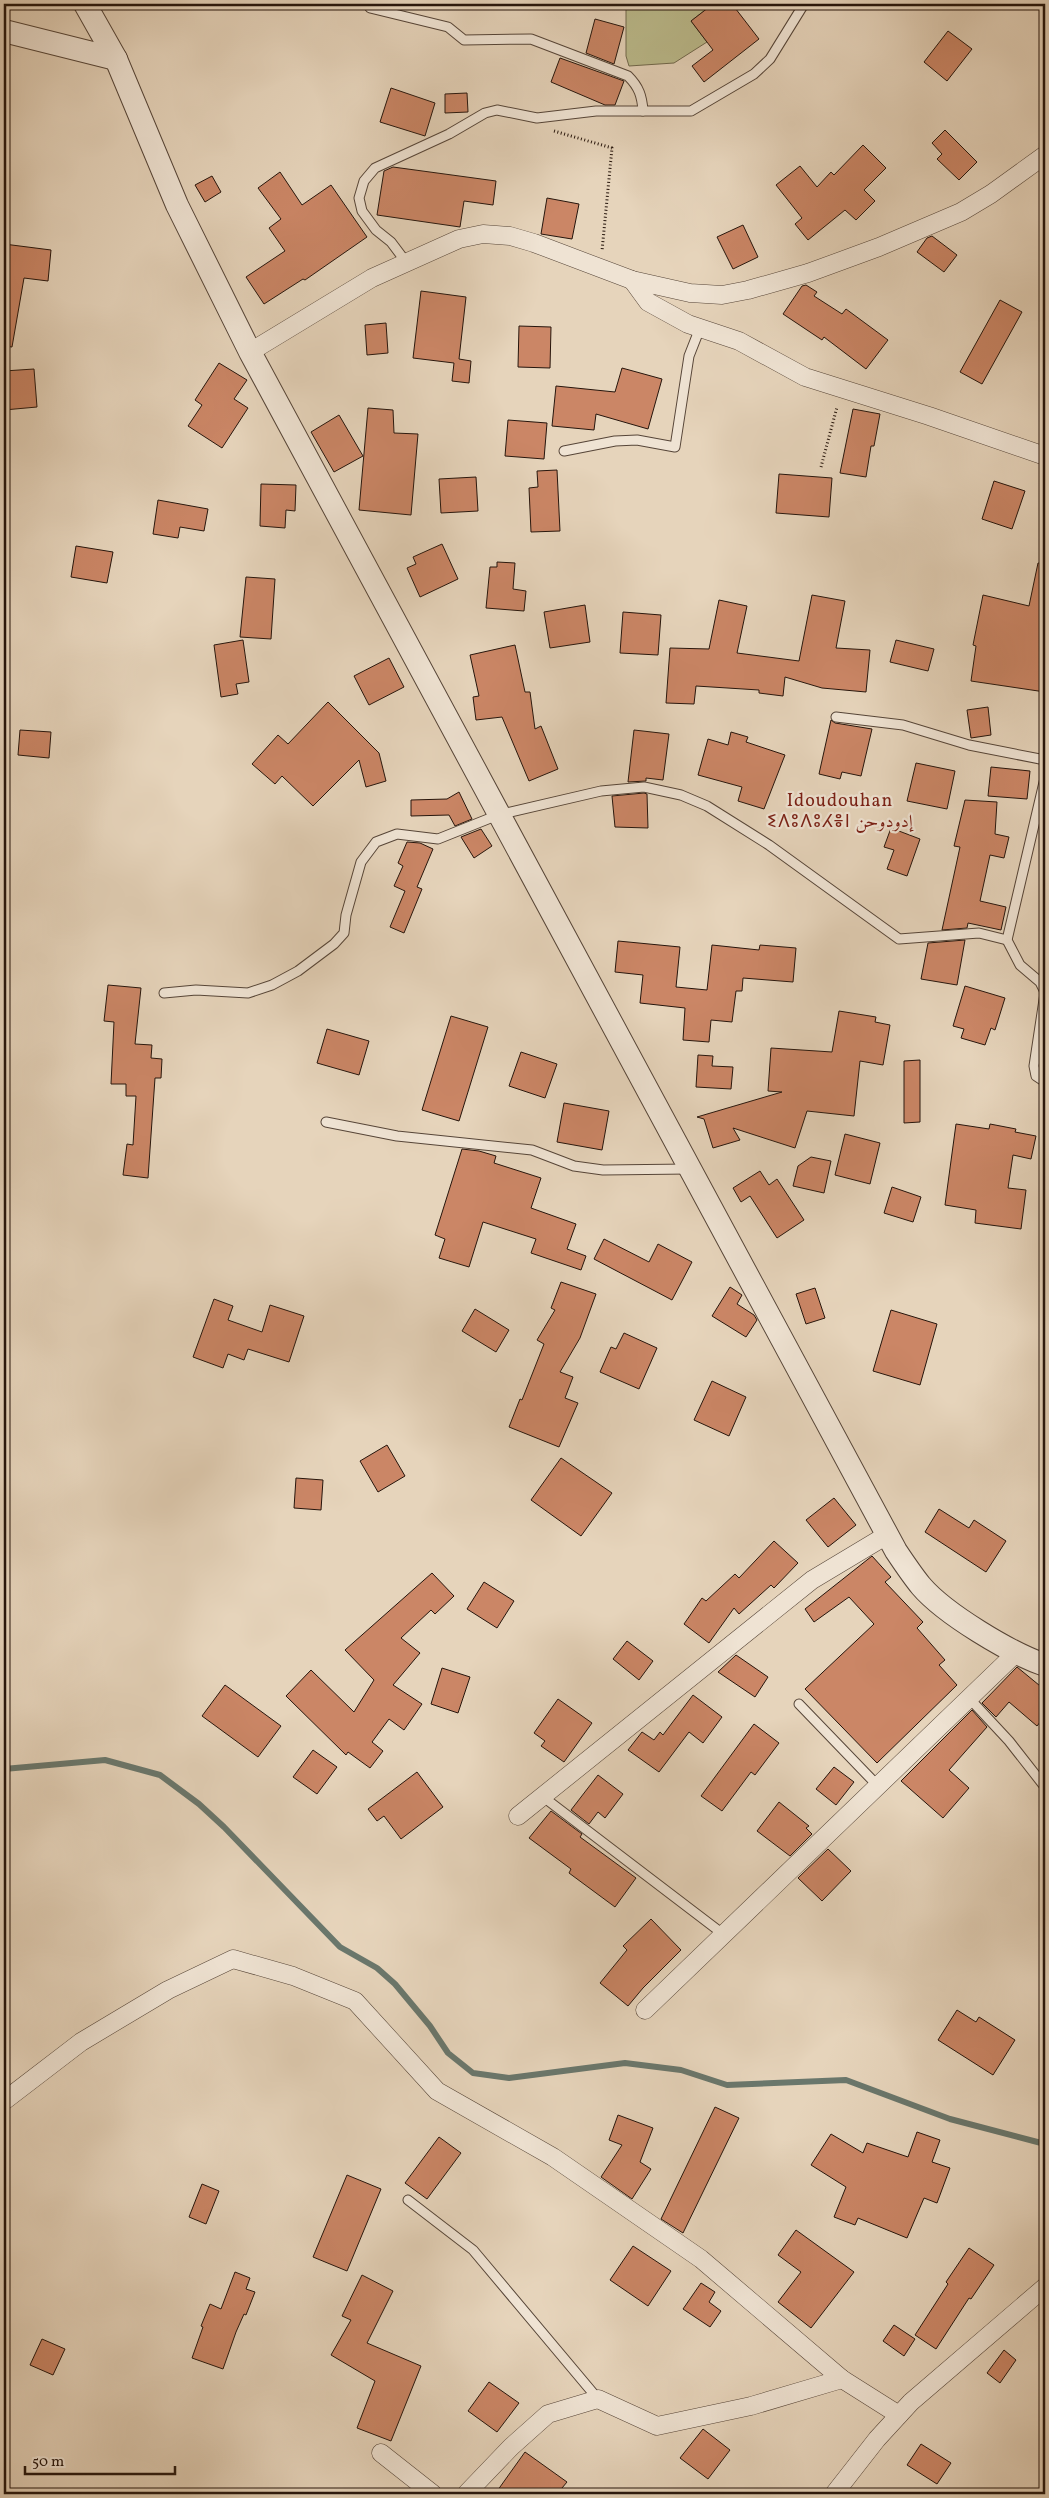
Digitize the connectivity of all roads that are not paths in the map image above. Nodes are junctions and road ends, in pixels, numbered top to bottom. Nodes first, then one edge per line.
1 (85, 4) edge
2 (804, 4) edge
3 (370, 8) dead end
4 (4, 31) edge
5 (116, 59) junction
6 (643, 111) junction
7 (1045, 155) edge
8 (406, 262) junction
9 (632, 280) junction
10 (700, 328) junction
11 (250, 352) junction
12 (564, 451) dead end
13 (1045, 456) edge
14 (836, 716) dead end
15 (1045, 760) edge
16 (1045, 778) edge
17 (498, 815) junction
18 (1007, 940) junction
19 (164, 993) dead end
20 (1045, 993) edge
21 (1045, 1082) edge
22 (326, 1122) dead end
23 (689, 1169) junction
24 (887, 1535) junction
25 (1017, 1652) junction
26 (1045, 1665) edge
27 (969, 1698) junction
28 (798, 1704) dead end
29 (878, 1786) junction
30 (1045, 1787) edge
31 (542, 1796) junction
32 (518, 1816) dead end
33 (723, 1934) junction
34 (645, 2010) dead end
35 (4, 2101) edge
36 (408, 2200) dead end
37 (1045, 2287) edge
38 (842, 2379) junction
39 (598, 2399) junction
40 (899, 2414) junction
41 (381, 2453) dead end
42 (433, 2494) edge
43 (466, 2494) edge
44 (834, 2494) edge

1 - 5 street
2 - 6 lane
3 - 6 lane
4 - 5 street
5 - 11 street
6 - 8 lane
7 - 9 street
8 - 9 street
8 - 11 street
9 - 10 street
10 - 12 lane
10 - 13 street
11 - 17 street
14 - 15 lane
16 - 18 lane
17 - 18 lane
17 - 19 lane
17 - 23 street
18 - 20 lane
20 - 21 lane
22 - 23 lane
23 - 24 street
24 - 25 street
24 - 31 street
25 - 26 street
25 - 27 street
27 - 29 street
27 - 30 lane
28 - 29 lane
29 - 33 street
31 - 32 street
31 - 33 lane
33 - 34 street
35 - 38 street
36 - 39 lane
37 - 40 street
38 - 39 street
38 - 40 street
39 - 43 street
40 - 44 street
41 - 42 street

